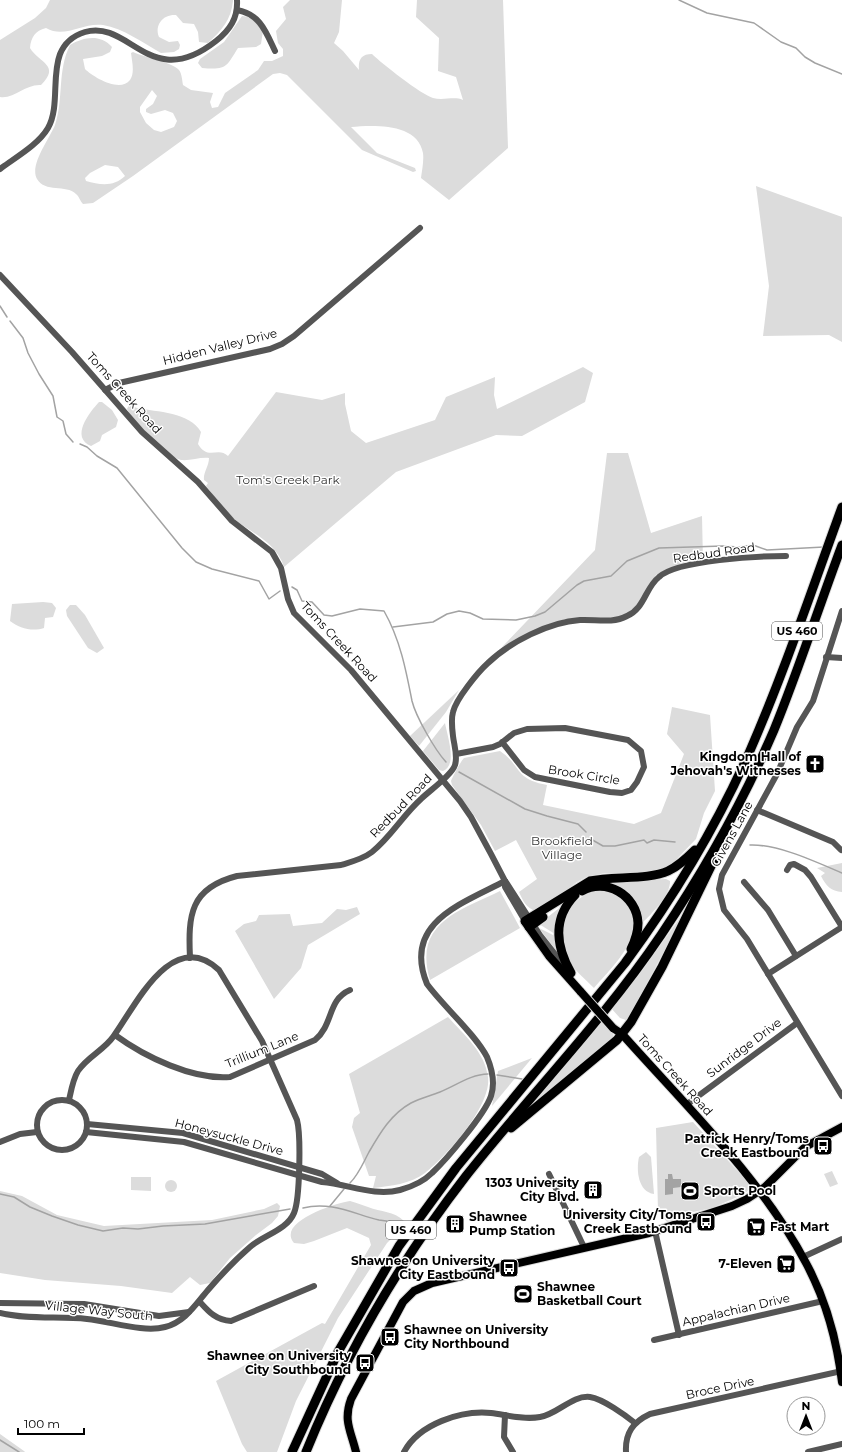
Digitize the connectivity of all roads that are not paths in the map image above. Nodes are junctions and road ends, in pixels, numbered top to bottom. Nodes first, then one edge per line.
1 (237, 0) edge
2 (237, 10) junction
3 (275, 51) dead end
4 (0, 169) edge
5 (420, 228) dead end
6 (0, 274) edge
7 (105, 390) junction
8 (842, 507) edge
9 (842, 545) edge
10 (786, 556) dead end
11 (842, 612) edge
12 (826, 657) junction
13 (842, 658) edge
14 (502, 742) junction
15 (456, 754) junction
16 (442, 779) junction
17 (757, 810) junction
18 (728, 825) junction
19 (705, 838) junction
20 (840, 850) dead end
21 (787, 870) dead end
22 (504, 881) junction
23 (744, 882) dead end
24 (575, 895) junction
25 (529, 923) junction
26 (842, 927) edge
27 (796, 956) junction
28 (190, 958) junction
29 (625, 963) junction
30 (571, 973) junction
31 (768, 974) junction
32 (350, 990) dead end
33 (583, 991) junction
34 (797, 1022) junction
35 (622, 1034) junction
36 (115, 1035) junction
37 (270, 1061) junction
38 (842, 1096) edge
39 (69, 1100) junction
40 (686, 1105) junction
41 (87, 1124) junction
42 (842, 1127) edge
43 (37, 1132) junction
44 (86, 1132) junction
45 (496, 1140) junction
46 (0, 1142) edge
47 (299, 1167) junction
48 (550, 1174) dead end
49 (298, 1176) junction
50 (338, 1183) junction
51 (760, 1191) junction
52 (655, 1231) junction
53 (842, 1239) edge
54 (584, 1247) junction
55 (803, 1257) junction
56 (314, 1286) dead end
57 (823, 1301) junction
58 (8, 1302) junction
59 (200, 1302) junction
60 (0, 1303) edge
61 (190, 1312) junction
62 (0, 1313) edge
63 (8, 1315) junction
64 (679, 1335) junction
65 (654, 1340) dead end
66 (841, 1371) edge
67 (842, 1382) edge
68 (505, 1415) junction
69 (635, 1423) junction
70 (842, 1444) edge
71 (292, 1452) edge
72 (306, 1452) edge
73 (356, 1452) edge
74 (404, 1452) edge
75 (513, 1452) edge
76 (626, 1452) edge
77 (808, 1452) edge

1 - 2 street
2 - 3 street
2 - 4 street
5 - 7 street, Hidden Valley Drive
6 - 7 street, Toms Creek Road
7 - 16 street, Toms Creek Road
8 - 19 highway, US 460
9 - 18 highway, US 460
10 - 15 street, Redbud Road
11 - 12 street, Givens Lane
12 - 13 street
12 - 17 street, Givens Lane
14 - 14 street, Brook Circle
14 - 15 street, Brook Circle
15 - 16 street, Redbud Road
16 - 22 street, Toms Creek Road
16 - 28 street, Redbud Road
17 - 20 street
17 - 31 street, Givens Lane
18 - 35 highway
18 - 45 highway, US 460
19 - 25 highway
19 - 29 highway, US 460
21 - 26 street
22 - 25 street, Toms Creek Road
22 - 50 street, Honeysuckle Drive
23 - 27 street
24 - 25 highway
24 - 29 highway
24 - 30 highway
25 - 30 street, Toms Creek Road
25 - 33 main road, Toms Creek Road
26 - 27 street
27 - 31 street
28 - 36 street
28 - 37 street, Village Way South
29 - 71 highway, US 460
30 - 33 main road, Toms Creek Road
31 - 34 street, Givens Lane
32 - 37 street, Trillium Lane
33 - 35 main road, Toms Creek Road, bridge
34 - 38 street, Givens Lane
34 - 40 street, Sunridge Drive
35 - 40 main road, Toms Creek Road
35 - 45 highway
36 - 37 street, Trillium Lane
36 - 39 street
37 - 47 street, Village Way South
39 - 41 street
39 - 43 street
40 - 51 main road, Toms Creek Road
41 - 44 street
41 - 47 street, Honeysuckle Drive
42 - 51 main road
43 - 44 street
43 - 46 street
44 - 49 street, Honeysuckle Drive
45 - 72 highway, US 460
47 - 49 street, Village Way South
47 - 50 street, Honeysuckle Drive
48 - 54 street
49 - 50 street, Honeysuckle Drive
49 - 59 street, Village Way South
51 - 52 main road
51 - 55 main road, Toms Creek Road
52 - 54 main road
52 - 64 street
53 - 55 street
54 - 73 main road
55 - 57 main road, Toms Creek Road
56 - 59 street
57 - 64 street, Appalachian Drive
57 - 66 main road, Toms Creek Road
58 - 60 street, Village Way South
58 - 61 street, Village Way South
58 - 63 street
59 - 61 street, Village Way South
61 - 63 street, Village Way South
62 - 63 street, Village Way South
64 - 65 street, Appalachian Drive
66 - 67 main road, Toms Creek Road
66 - 69 street, Broce Drive
68 - 69 street
68 - 74 street
68 - 75 street
69 - 76 street
70 - 77 street

